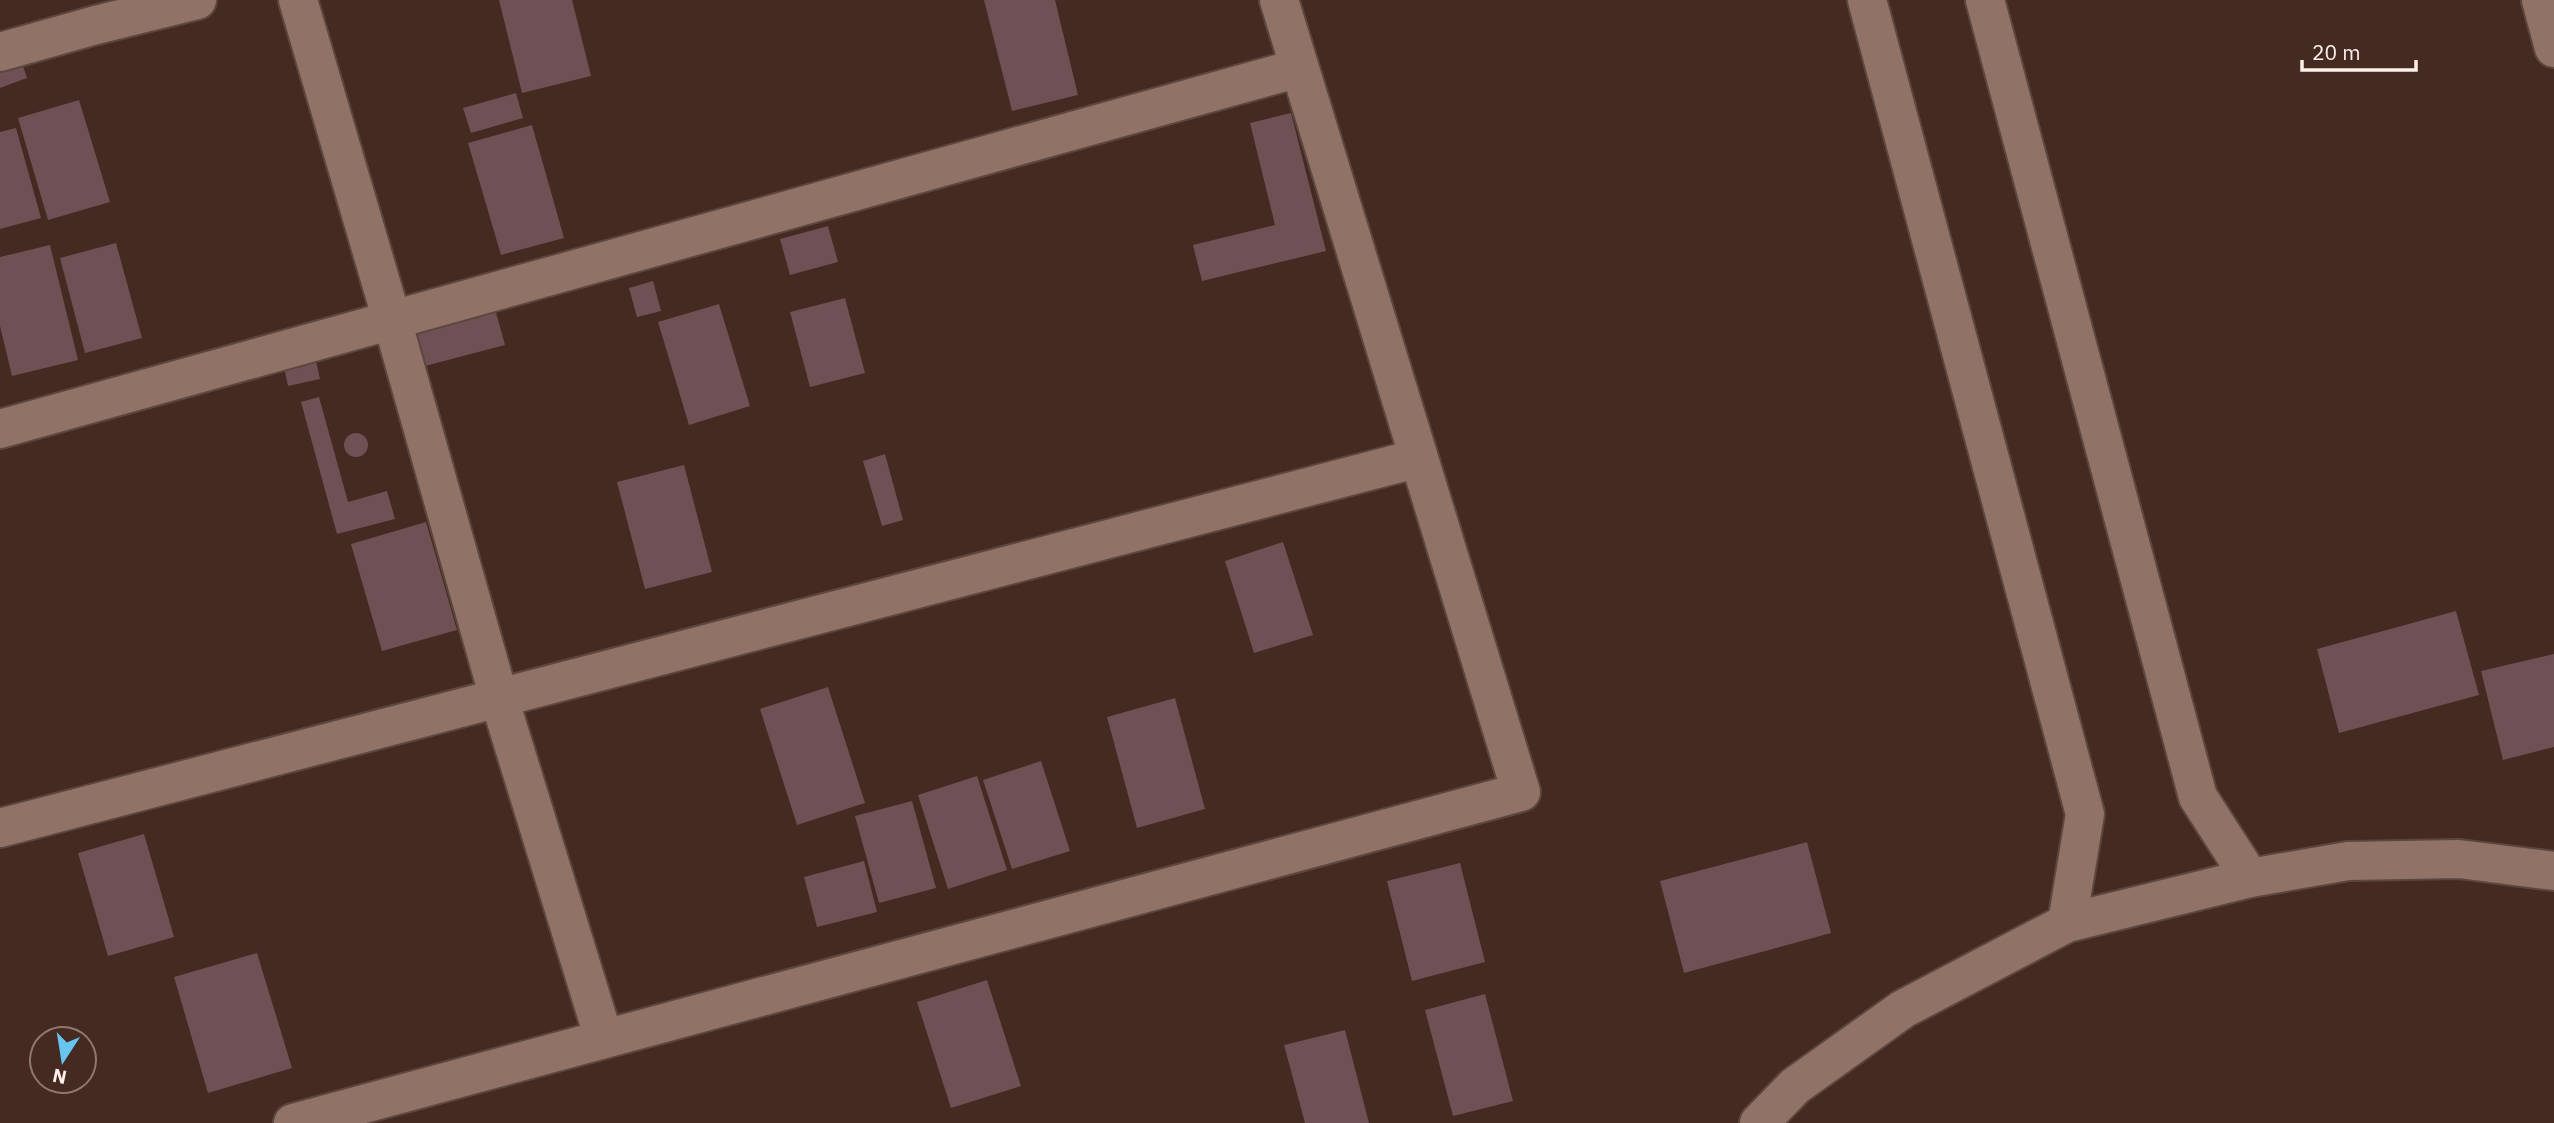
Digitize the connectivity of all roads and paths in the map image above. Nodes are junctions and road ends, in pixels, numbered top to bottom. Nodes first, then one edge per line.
1 (197, 0) edge
2 (298, 0) edge
3 (1279, 0) edge
4 (1867, 0) edge
5 (1984, 0) edge
6 (2541, 0) edge
7 (93, 12) edge
8 (2554, 48) edge
9 (0, 52) edge
10 (1299, 68) junction
11 (392, 320) junction
12 (0, 429) edge
13 (1419, 457) junction
14 (499, 698) junction
15 (0, 828) edge
16 (2554, 871) edge
17 (2250, 878) junction
18 (2067, 923) junction
19 (604, 1039) junction
20 (416, 1107) edge
21 (293, 1123) edge
22 (1759, 1123) edge

1 - 7 street
2 - 11 street
3 - 10 street
4 - 18 street
5 - 17 street
6 - 8 street
7 - 9 street
10 - 11 street
10 - 13 street
11 - 12 street
11 - 14 street
13 - 14 street
13 - 19 street
14 - 15 street
14 - 19 street
16 - 17 street
17 - 18 street
18 - 22 street
19 - 20 street
20 - 21 street

